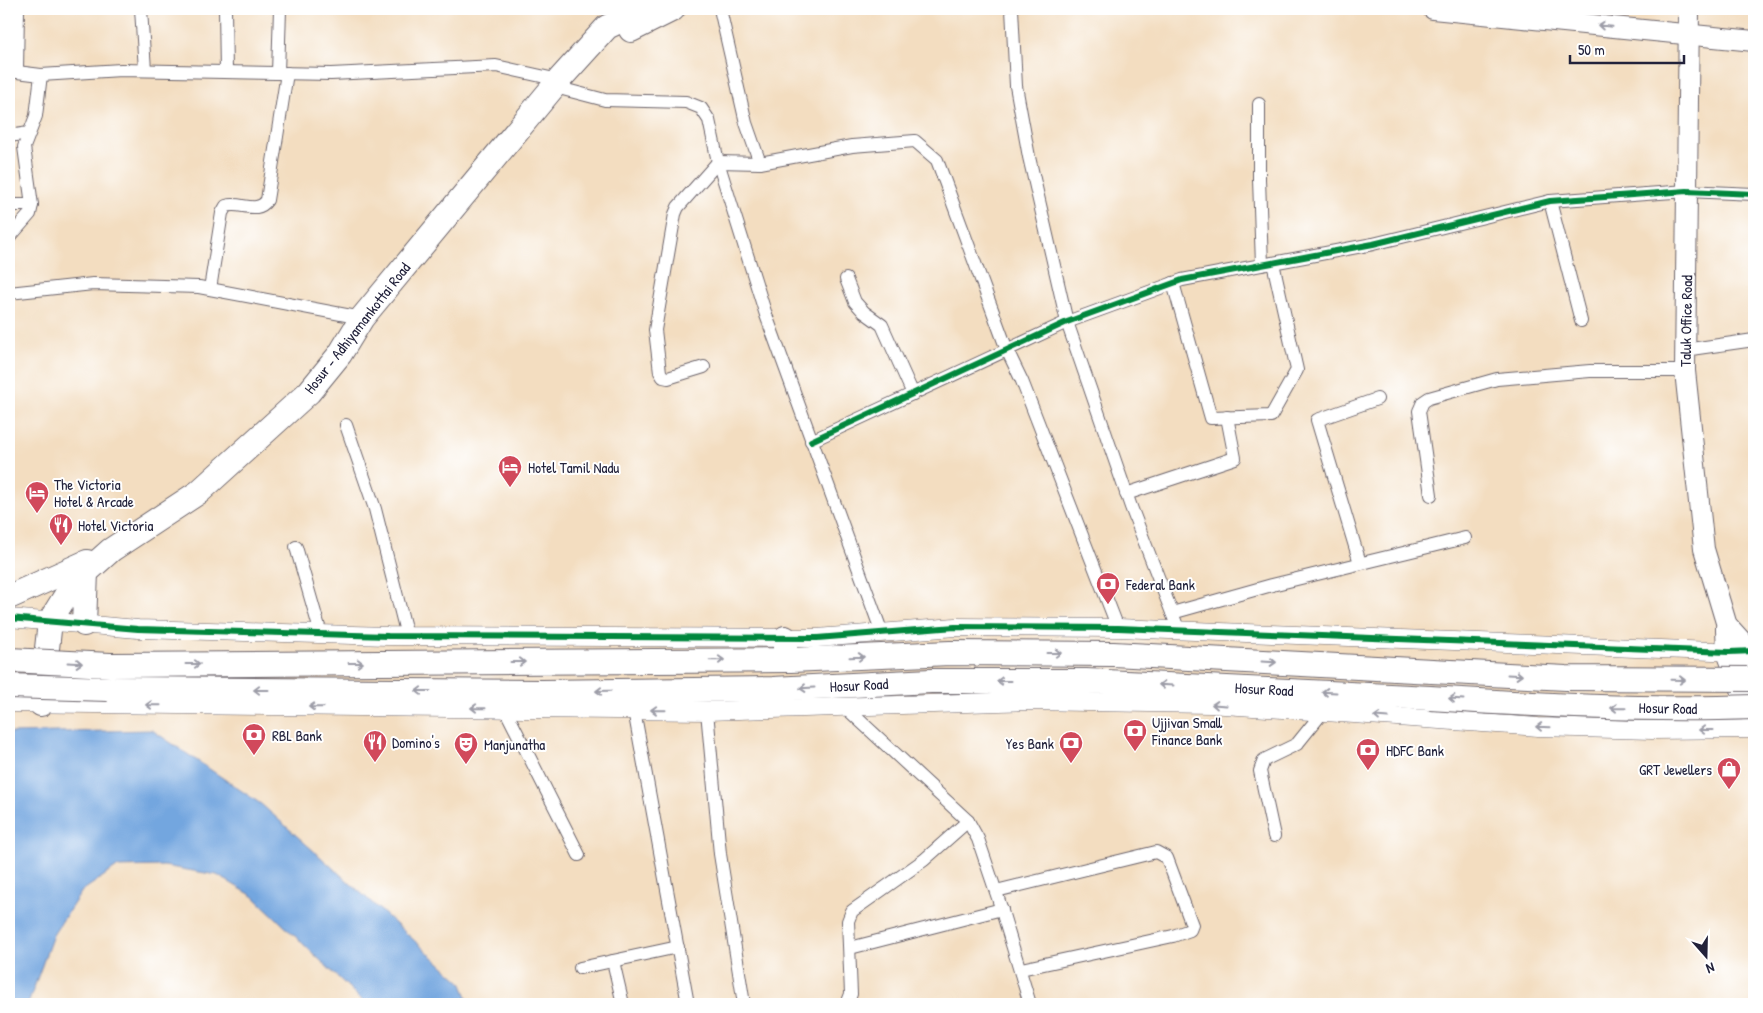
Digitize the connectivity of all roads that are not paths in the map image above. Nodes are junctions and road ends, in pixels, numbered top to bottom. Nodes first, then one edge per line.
1 (18, 9) edge
2 (141, 9) edge
3 (225, 9) edge
4 (280, 9) edge
5 (645, 9) edge
6 (673, 9) edge
7 (720, 9) edge
8 (1012, 9) edge
9 (1433, 9) edge
10 (1689, 9) edge
11 (1512, 13) edge
12 (1688, 34) junction
13 (1754, 41) edge
14 (588, 49) junction
15 (146, 70) junction
16 (13, 71) edge
17 (226, 72) junction
18 (283, 73) junction
19 (41, 75) junction
20 (557, 84) junction
21 (1259, 104) dead end
22 (28, 133) junction
23 (9, 136) edge
24 (718, 162) junction
25 (760, 163) junction
26 (1687, 191) junction
27 (1754, 194) edge
28 (1550, 201) junction
29 (9, 206) edge
30 (32, 206) junction
31 (9, 238) edge
32 (1268, 264) junction
33 (846, 279) dead end
34 (1173, 283) junction
35 (210, 289) junction
36 (9, 293) edge
37 (362, 318) junction
38 (1581, 320) dead end
39 (1067, 322) junction
40 (1754, 340) edge
41 (1007, 350) junction
42 (1684, 350) junction
43 (704, 367) dead end
44 (1685, 371) junction
45 (913, 394) junction
46 (1377, 399) dead end
47 (1228, 417) junction
48 (346, 425) dead end
49 (811, 441) junction
50 (1126, 494) junction
51 (1432, 495) dead end
52 (1465, 538) dead end
53 (296, 547) dead end
54 (111, 550) junction
55 (1360, 563) junction
56 (86, 572) junction
57 (9, 597) edge
58 (1172, 613) junction
59 (9, 618) edge
60 (50, 621) junction
61 (84, 624) junction
62 (1118, 628) junction
63 (1728, 629) joint
64 (1179, 631) junction
65 (882, 633) junction
66 (321, 634) junction
67 (407, 636) junction
68 (787, 652) junction
69 (1746, 655) edge
70 (9, 660) edge
71 (1754, 680) edge
72 (9, 686) edge
73 (771, 695) junction
74 (9, 703) edge
75 (41, 704) junction
76 (844, 706) junction
77 (1754, 707) edge
78 (505, 709) junction
79 (634, 710) junction
80 (707, 710) junction
81 (1322, 713) junction
82 (1754, 718) edge
83 (1754, 729) edge
84 (968, 821) junction
85 (1274, 836) dead end
86 (578, 855) dead end
87 (996, 890) junction
88 (1002, 909) junction
89 (678, 947) junction
90 (850, 948) junction
91 (613, 961) junction
92 (580, 968) dead end
93 (1020, 969) junction
94 (623, 1004) edge
95 (688, 1004) edge
96 (744, 1004) edge
97 (848, 1004) edge
98 (1030, 1004) edge

1 - 16 street
2 - 15 street
3 - 17 street
4 - 18 street
5 - 14 highway, Hosur - Adhiyamankottai Road
6 - 14 highway, Hosur - Adhiyamankottai Road
7 - 25 street
8 - 39 street
9 - 11 main road
10 - 12 main road, Taluk Office Road
12 -> 11 main road
12 - 13 main road
12 - 26 main road, Taluk Office Road
14 - 20 highway, Hosur - Adhiyamankottai Road
15 - 17 street
15 - 19 street
16 - 19 street
17 - 18 street
18 - 20 street
18 - 35 street
19 - 22 street
20 - 24 street
20 - 37 highway, Hosur - Adhiyamankottai Road
21 - 32 street
22 - 23 street
22 - 30 street
24 - 25 street
24 - 43 street
24 - 49 street
25 - 41 street
26 - 27 street
26 - 28 street
26 - 42 main road, Taluk Office Road
28 - 32 street
28 - 38 street
29 - 30 street
30 - 31 street
32 - 34 street
32 - 47 street
33 - 45 street
34 - 39 street
34 - 47 street
35 - 36 street
35 - 37 street
37 - 54 highway, Hosur - Adhiyamankottai Road
39 - 41 street
39 - 50 street
40 - 42 street
41 - 45 street
41 - 62 street
42 - 44 main road, Taluk Office Road
44 - 51 street
44 - 63 main road, Taluk Office Road
45 - 49 street
46 - 55 street
47 - 50 street
48 - 67 street
49 - 65 street
50 - 58 street
52 - 55 street
53 - 66 street
54 - 56 highway, Hosur - Adhiyamankottai Road
54 - 57 highway
55 - 58 street
56 - 60 highway, Hosur - Adhiyamankottai Road
56 - 61 highway
58 - 64 street
59 - 60 street
60 - 61 street
60 - 75 highway, Hosur - Adhiyamankottai Road
61 - 66 street
62 - 64 street
62 - 65 street
63 - 69 highway, Taluk Office Road
64 - 69 street
65 - 68 street
66 - 67 street
67 - 68 street
70 -> 68 highway, Hosur Road, bridge
68 -> 71 highway, Hosur Road, bridge
69 - 82 highway, Taluk Office Road
73 -> 72 highway, Hosur Road, bridge
73 - 76 street
77 -> 73 highway, Hosur Road, bridge
73 - 80 street
74 - 75 street
78 -> 75 street
81 -> 76 street
76 - 84 street
78 - 79 street
78 - 86 street
80 -> 79 street
79 - 89 street
80 - 96 street
83 -> 81 street
81 - 85 street
84 - 87 street
84 - 90 street
87 - 88 street
87 - 93 street
88 - 90 street
88 - 93 street
89 - 91 street
89 - 95 street
90 - 97 street
91 - 92 street
91 - 94 street
93 - 98 street

